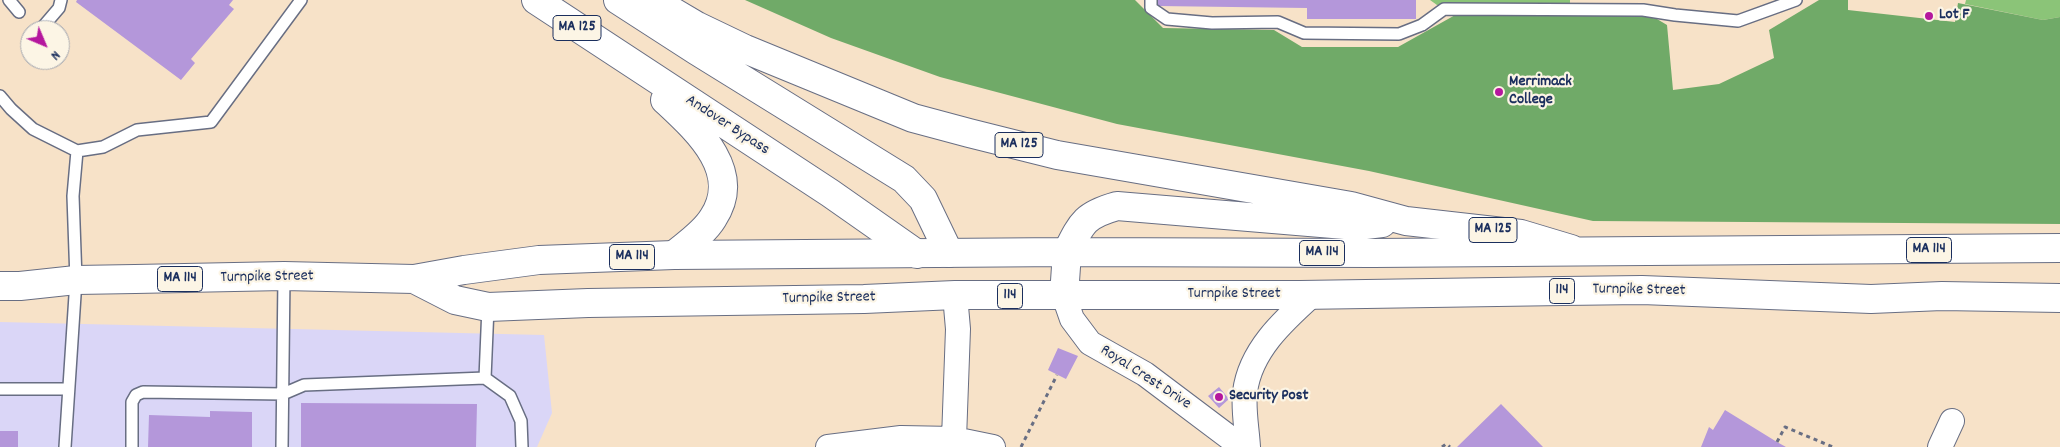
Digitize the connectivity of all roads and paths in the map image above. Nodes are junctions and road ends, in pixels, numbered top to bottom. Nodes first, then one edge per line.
1 (9, 0) edge
2 (61, 0) edge
3 (301, 0) edge
4 (536, 0) edge
5 (618, 0) edge
6 (653, 0) edge
7 (1150, 0) edge
8 (1796, 0) edge
9 (19, 12) dead end
10 (49, 20) edge
11 (619, 55) junction
12 (0, 96) edge
13 (77, 151) junction
14 (1406, 220) junction
15 (2060, 248) edge
16 (1577, 251) junction
17 (1068, 252) junction
18 (950, 253) junction
19 (917, 254) junction
20 (674, 255) junction
21 (284, 276) junction
22 (414, 279) junction
23 (76, 280) junction
24 (0, 286) edge
25 (955, 295) junction
26 (1312, 295) junction
27 (1064, 296) junction
28 (2060, 298) edge
29 (488, 307) junction
30 (1057, 374) dead end
31 (485, 378) junction
32 (0, 389) edge
33 (68, 389) junction
34 (283, 394) junction
35 (1952, 421) dead end
36 (954, 439) junction
37 (1777, 442) dead end
38 (65, 447) edge
39 (132, 447) edge
40 (282, 447) edge
41 (522, 447) edge
42 (828, 447) edge
43 (993, 447) edge
44 (1021, 447) edge
45 (1242, 447) edge
46 (1248, 447) edge
47 (1442, 447) edge
48 (1450, 447) edge
49 (1833, 447) edge
50 (1940, 447) edge

1 - 9 lane
2 - 10 lane
3 - 13 lane
4 - 11 main road, Andover Bypass / MA 125
5 - 18 main road, MA 125
6 - 14 main road, MA 125
7 - 8 lane
11 - 19 main road, Andover Bypass / MA 125
11 - 20 main road
12 - 13 lane
13 - 23 lane
14 - 16 main road, MA 125
14 - 17 main road
15 - 16 main road, Turnpike Street / MA 114
16 - 17 main road, Turnpike Street / MA 114
17 - 18 main road, Turnpike Street / MA 114
17 - 27 main road
18 - 19 main road, Turnpike Street / MA 114
18 - 25 main road, MA 125
19 - 20 main road, Turnpike Street / MA 114
19 - 25 main road, MA 125
20 - 22 main road, Turnpike Street / MA 114
21 - 22 main road, Turnpike Street / MA 114
21 - 23 main road, Turnpike Street / MA 114
21 - 34 lane
22 - 29 main road, Turnpike Street / MA 114
23 - 24 main road, Turnpike Street / MA 114
23 - 33 lane
25 - 27 main road, Turnpike Street / 114
25 - 29 main road, Turnpike Street / MA 114
25 - 36 street
26 - 27 main road, Turnpike Street / 114
26 - 28 main road, Turnpike Street / 114
26 - 46 street
27 - 45 street, Royal Crest Drive
29 - 31 lane
30 - 44 path
31 - 34 lane
31 - 41 lane
32 - 33 lane
33 - 38 lane
34 - 39 lane
34 - 40 lane
35 - 50 street
36 - 42 street
36 - 43 street
37 - 49 path
47 - 48 path

